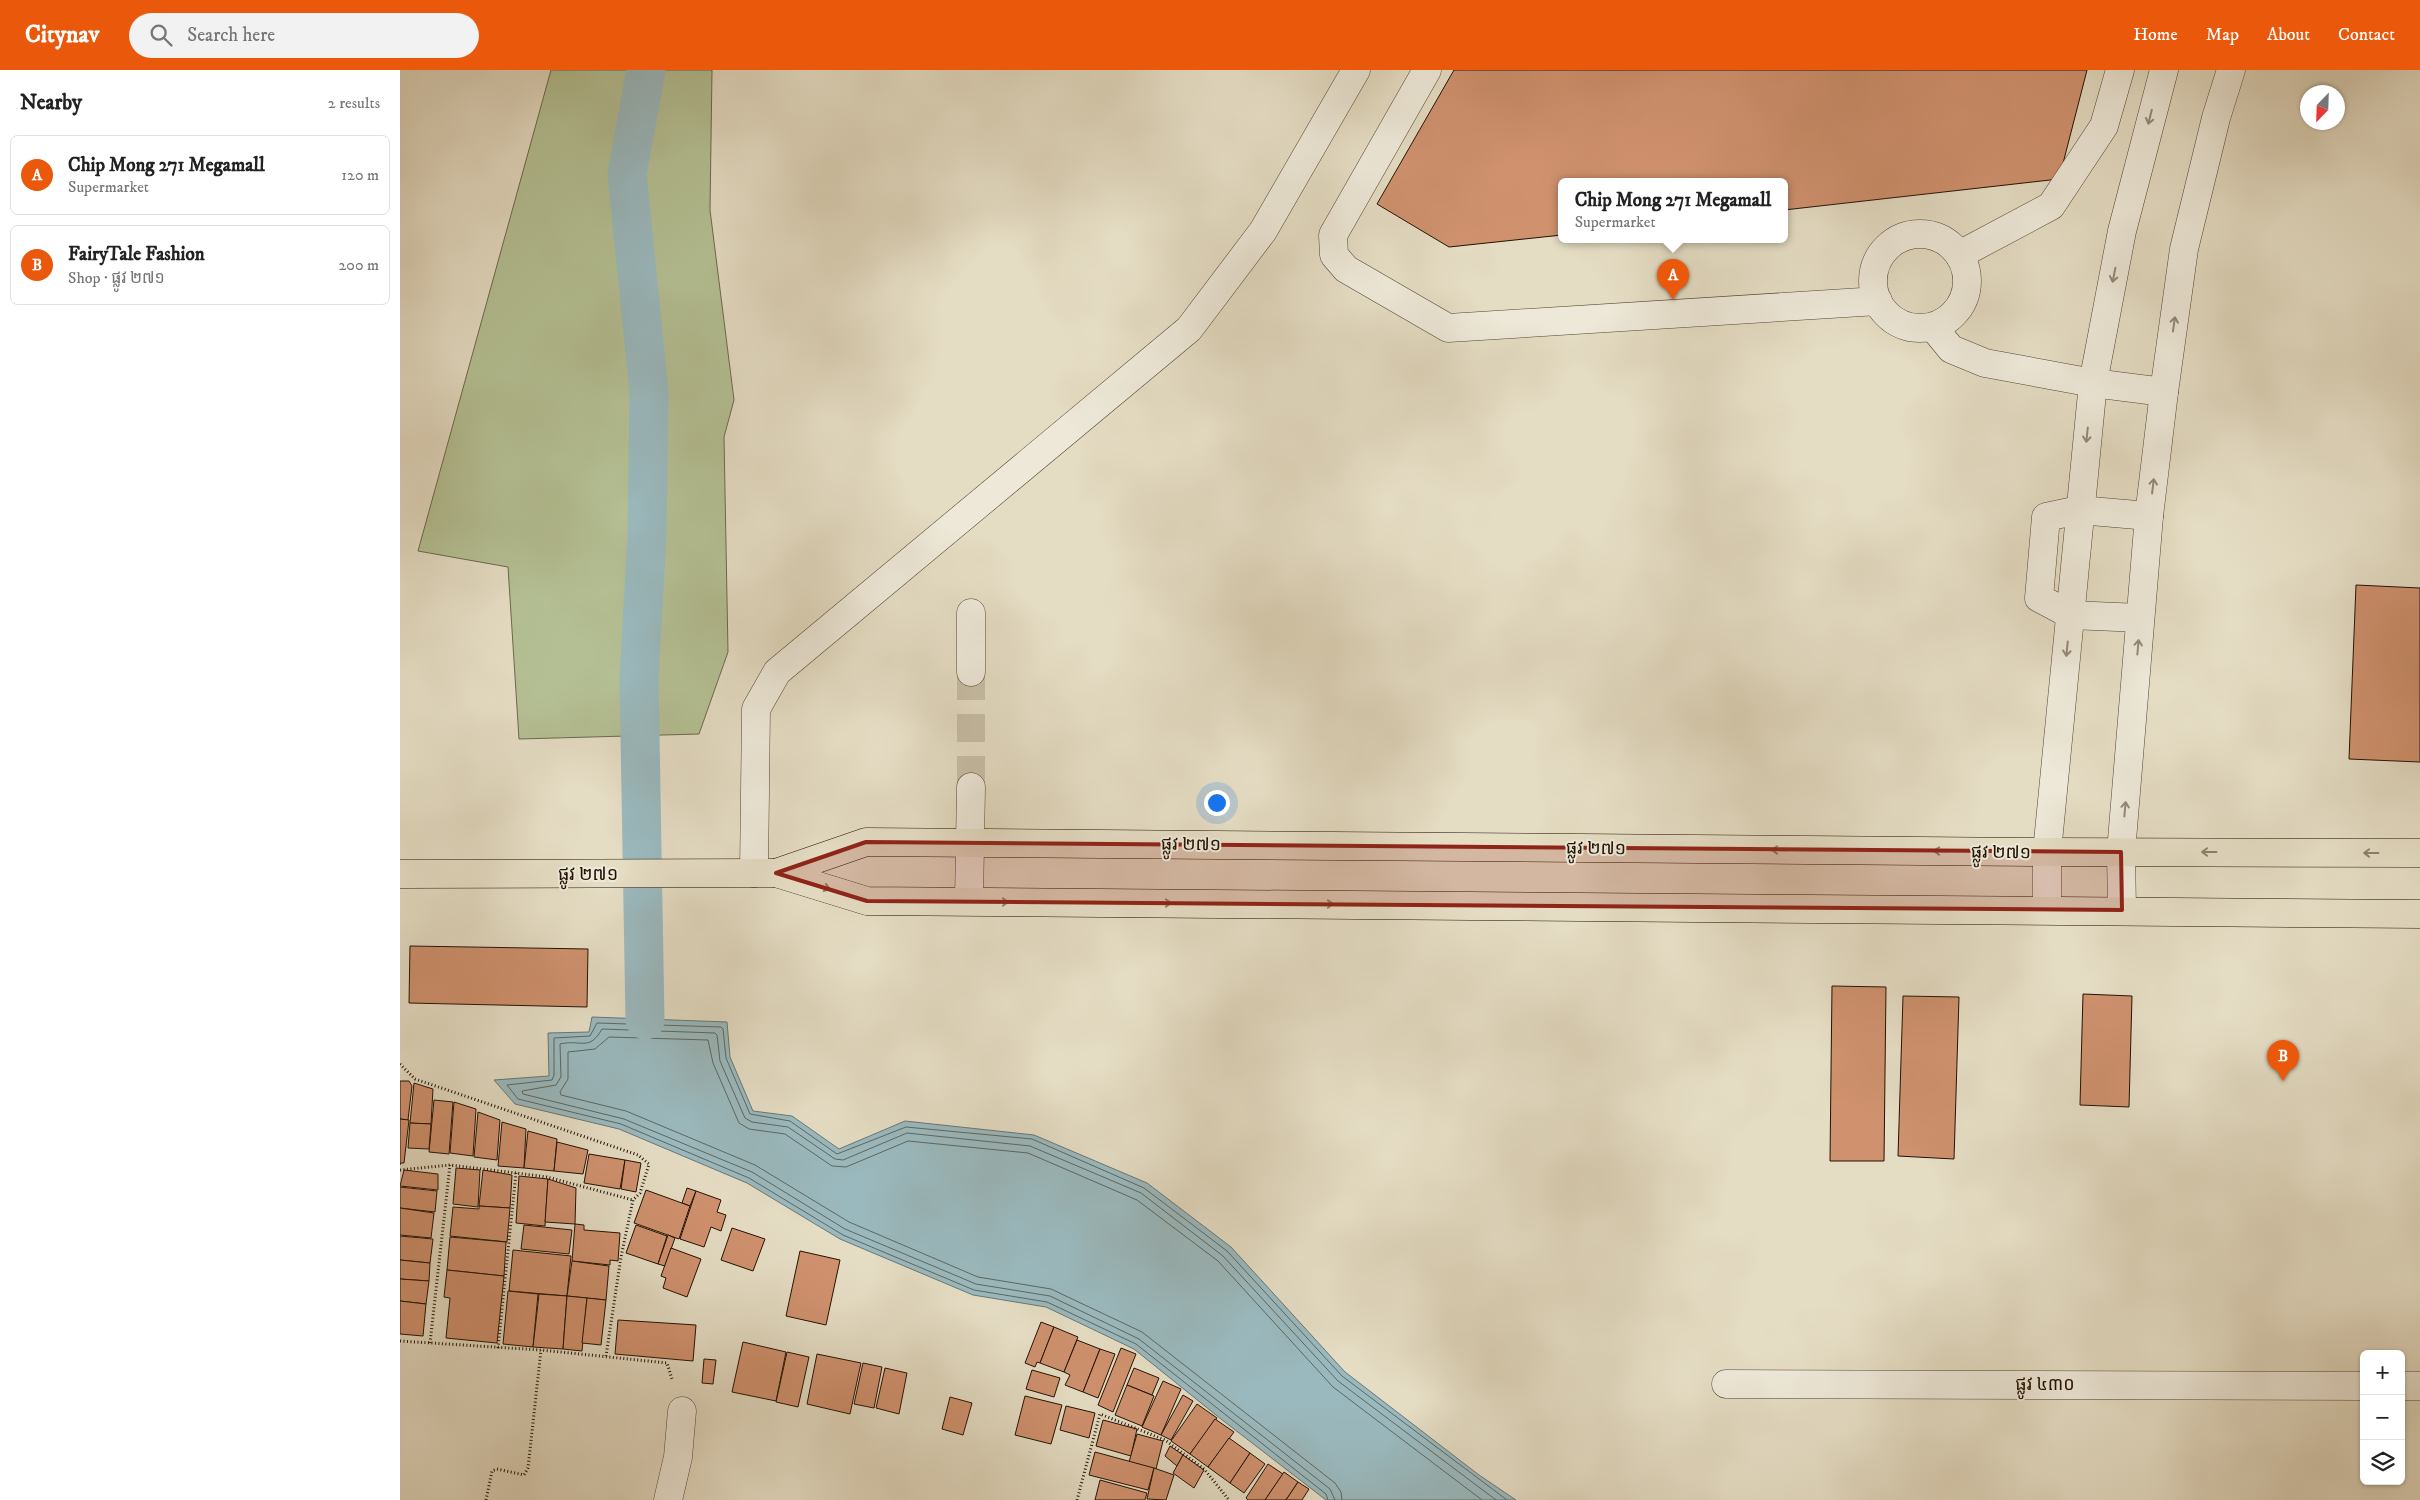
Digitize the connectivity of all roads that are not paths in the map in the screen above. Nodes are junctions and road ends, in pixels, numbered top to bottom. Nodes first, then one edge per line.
1 (1356, 70) edge
2 (1427, 70) edge
3 (2120, 70) edge
4 (2164, 70) edge
5 (2231, 70) edge
6 (1959, 255) junction
7 (1878, 301) junction
8 (1932, 327) junction
9 (2093, 383) junction
10 (2164, 392) junction
11 (2079, 510) junction
12 (2149, 516) junction
13 (971, 613) dead end
14 (2071, 615) junction
15 (2140, 618) junction
16 (971, 672) tunnel mouth
17 (971, 787) tunnel mouth
18 (969, 842) junction
19 (2047, 852) junction
20 (2121, 852) junction
21 (2420, 853) edge
22 (754, 873) junction
23 (400, 874) edge
24 (969, 901) junction
25 (2047, 910) junction
26 (2122, 910) junction
27 (2420, 914) edge
28 (1726, 1384) dead end
29 (2360, 1386) edge
30 (2405, 1386) edge
31 (2420, 1386) edge
32 (682, 1411) road end
33 (668, 1500) edge

1 - 22 street
2 - 7 street
3 - 6 street
4 -> 9 street
10 -> 5 street
6 - 7 street
6 - 8 street
7 - 8 street
8 - 9 street
9 - 10 street
9 -> 11 street
12 -> 10 street
11 - 12 street
11 - 14 street
12 - 15 street
13 - 16 street
14 - 15 street
14 -> 19 street
20 -> 15 street
17 - 18 street
19 -> 18 main road, ផ្លូវ ២៧១
18 - 22 main road, ផ្លូវ ២៧១
18 - 24 street
19 - 20 main road, ផ្លូវ ២៧១
19 - 25 street
21 -> 20 main road, ផ្លូវ ២៧១
20 - 26 street
22 - 23 main road, ផ្លូវ ២៧១
22 -> 24 main road, ផ្លូវ ២៧១
24 -> 25 main road, ផ្លូវ ២៧១
25 - 26 main road, ផ្លូវ ២៧១
26 - 27 main road, ផ្លូវ ២៧១
28 - 29 street, ផ្លូវ ៤៣០
30 - 31 street
32 - 33 street

